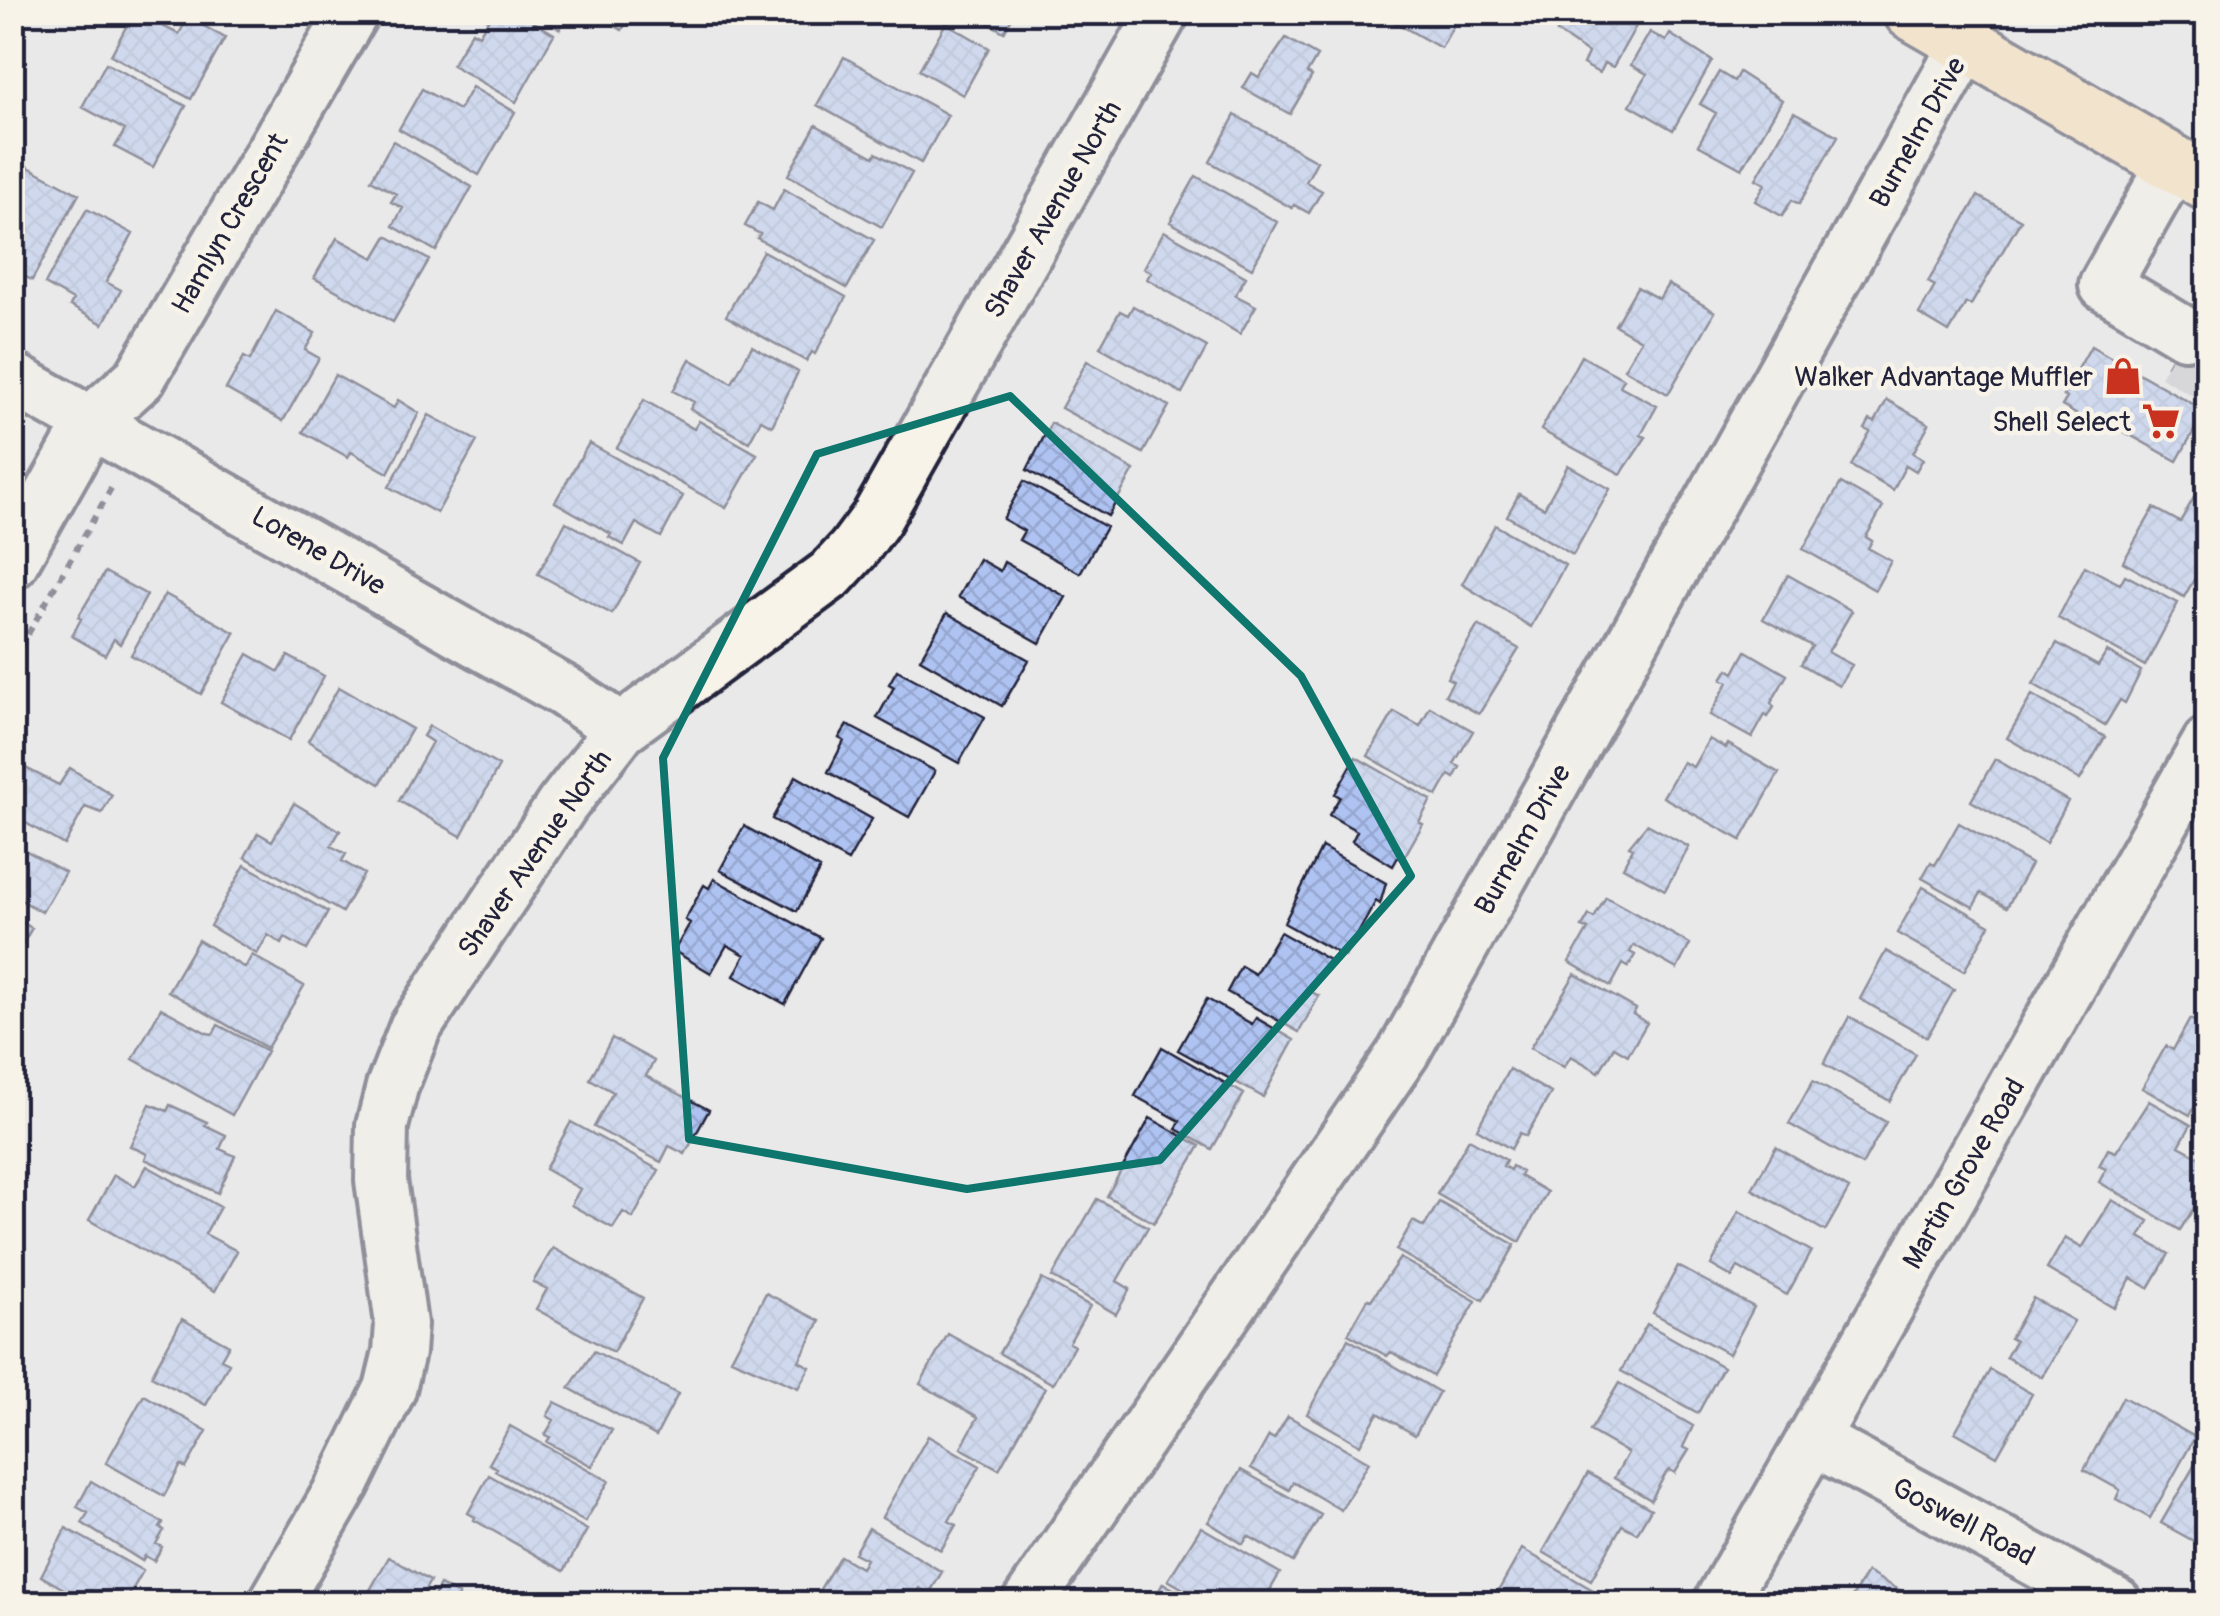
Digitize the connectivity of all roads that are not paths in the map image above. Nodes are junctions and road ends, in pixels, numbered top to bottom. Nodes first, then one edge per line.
1 (353, 12) edge
2 (1163, 12) edge
3 (1912, 12) edge
4 (1966, 44) junction
5 (2190, 173) edge
6 (2180, 328) tunnel mouth
7 (12, 378) edge
8 (92, 421) junction
9 (12, 563) edge
10 (621, 729) junction
11 (2208, 743) edge
12 (1812, 1439) junction
13 (274, 1604) edge
14 (1028, 1604) edge
15 (1719, 1604) edge
16 (2116, 1604) edge

1 - 8 street, Hamlyn Crescent
2 - 10 street, Shaver Avenue North
3 - 4 main road
4 - 5 main road
4 - 14 street, Burnelm Drive
5 - 6 street
7 - 8 street, Lorene Drive
8 - 9 street, Hamlyn Crescent
8 - 10 street, Lorene Drive
10 - 13 street, Shaver Avenue North
11 - 12 street, Martin Grove Road
12 - 15 street, Martin Grove Road
12 - 16 street, Goswell Road

